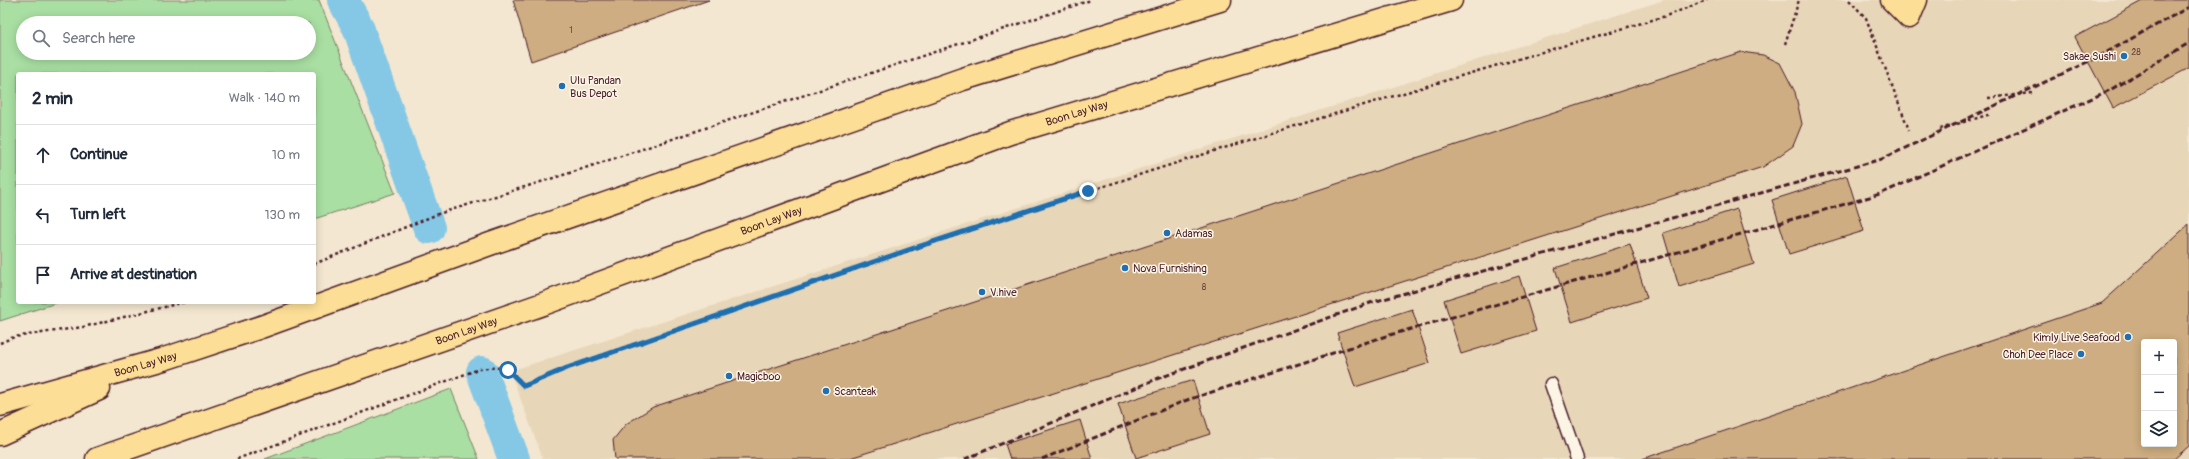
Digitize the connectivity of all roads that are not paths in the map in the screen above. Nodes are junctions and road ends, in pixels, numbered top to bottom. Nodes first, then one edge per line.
1 (1220, 0) edge
2 (1451, 0) edge
3 (1892, 0) edge
4 (1910, 6) edge
5 (164, 359) junction
6 (1552, 384) dead end
7 (0, 405) edge
8 (0, 434) edge
9 (97, 459) edge
10 (1577, 459) edge

1 - 5 main road, Boon Lay Way
2 - 9 main road, Boon Lay Way
3 - 4 main road
5 - 7 main road, Boon Lay Way
5 - 8 main road
6 - 10 lane

